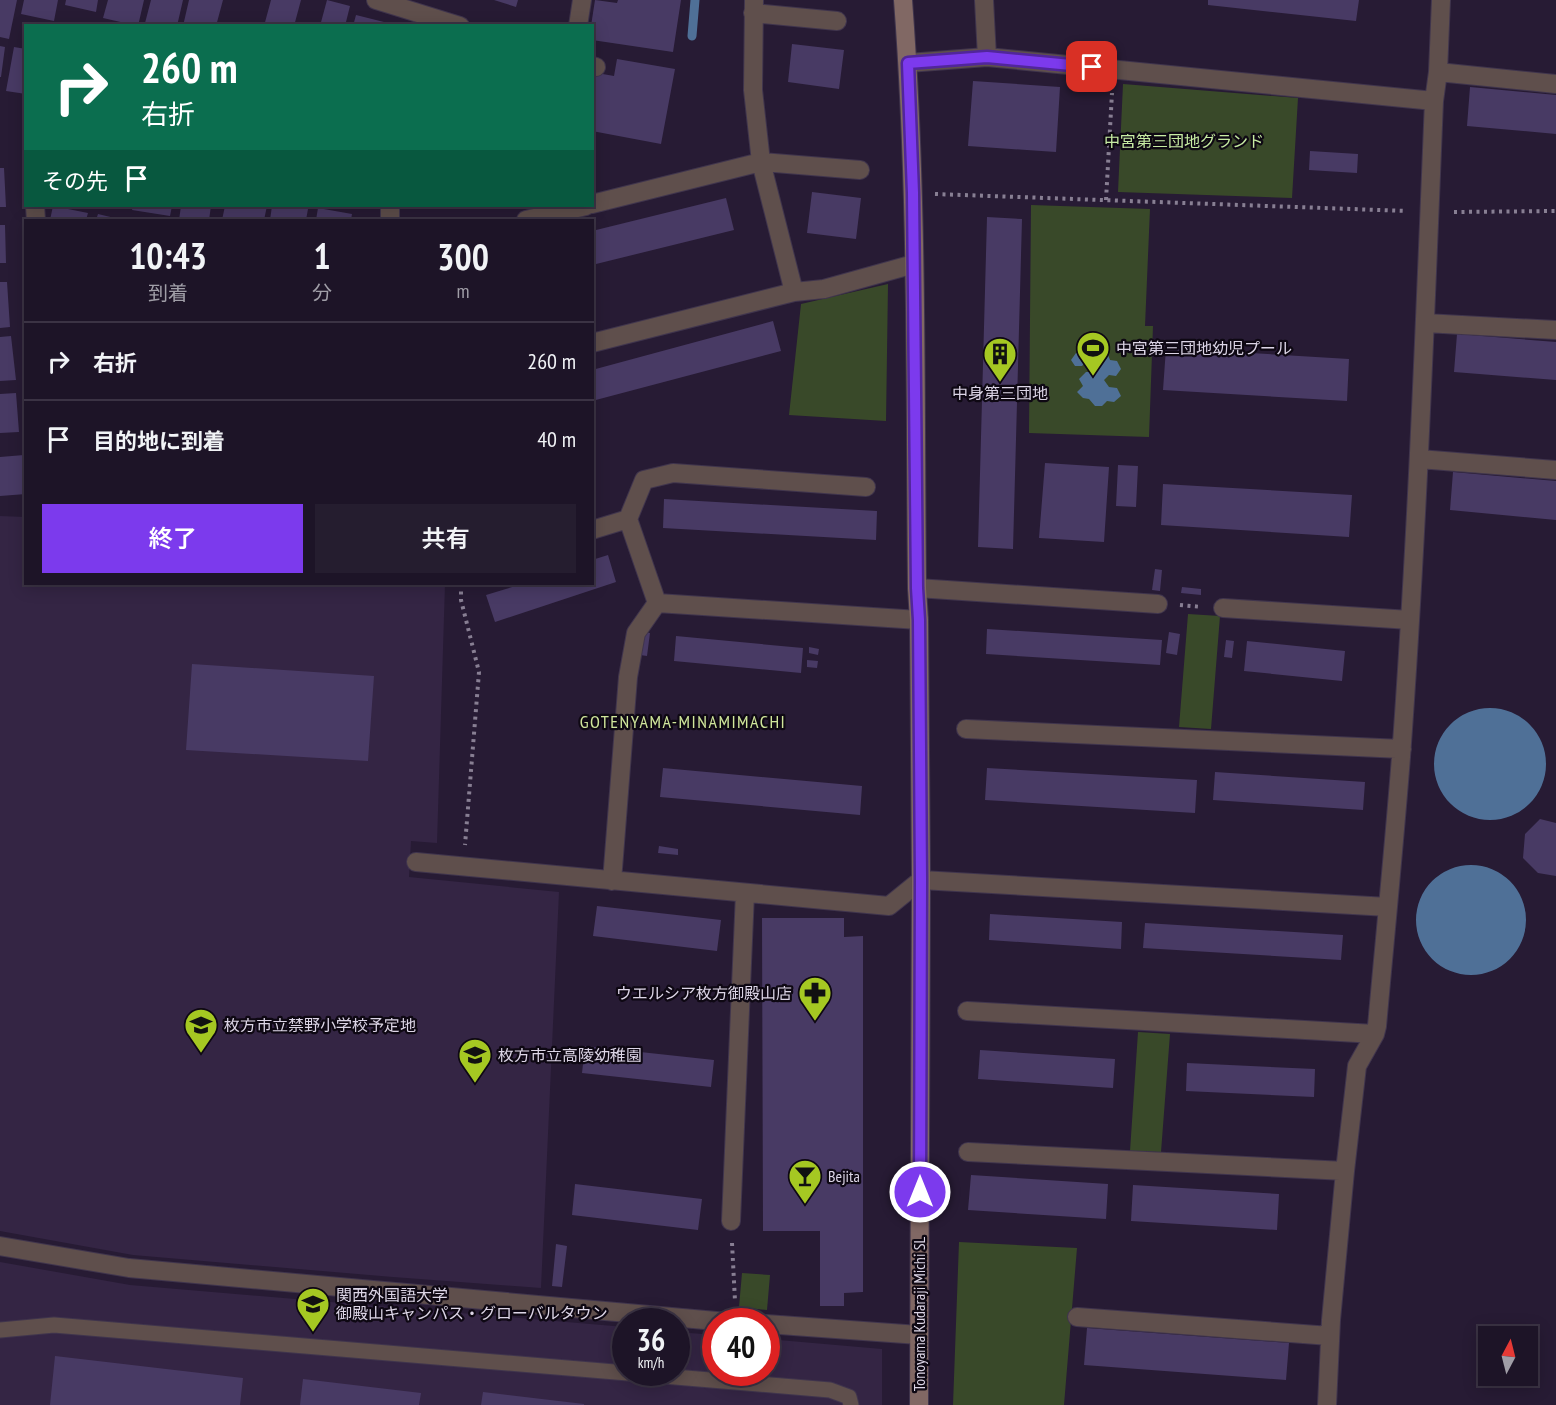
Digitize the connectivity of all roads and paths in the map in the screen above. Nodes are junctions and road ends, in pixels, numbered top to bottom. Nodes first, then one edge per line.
1 (376, 0) edge
2 (582, 0) edge
3 (903, 0) edge
4 (984, 0) edge
5 (1441, 0) edge
6 (753, 7) edge
7 (837, 21) dead end
8 (454, 24) edge
9 (578, 24) edge
10 (987, 57) junction
11 (908, 63) junction
12 (1113, 69) junction
13 (1438, 72) junction
14 (1556, 84) edge
15 (1434, 101) junction
16 (761, 162) junction
17 (860, 170) dead end
18 (913, 193) junction
19 (1106, 200) junction
20 (594, 204) edge
21 (582, 207) edge
22 (1430, 212) junction
23 (1556, 212) edge
24 (530, 219) edge
25 (914, 264) junction
26 (794, 292) junction
27 (1425, 323) junction
28 (1556, 330) edge
29 (594, 342) edge
30 (1419, 459) junction
31 (1556, 470) edge
32 (866, 487) dead end
33 (628, 519) junction
34 (594, 529) edge
35 (461, 585) edge
36 (917, 588) junction
37 (657, 603) junction
38 (1158, 604) joint
39 (1223, 608) joint
40 (919, 620) junction
41 (1410, 620) junction
42 (966, 729) dead end
43 (1401, 749) junction
44 (416, 862) dead end
45 (463, 867) junction
46 (921, 880) junction
47 (612, 881) junction
48 (746, 893) junction
49 (1388, 907) junction
50 (967, 1011) dead end
51 (1375, 1034) junction
52 (968, 1152) dead end
53 (1345, 1171) junction
54 (731, 1221) joint
55 (0, 1246) edge
56 (731, 1308) edge
57 (702, 1314) edge
58 (1077, 1317) dead end
59 (780, 1325) edge
60 (0, 1330) edge
61 (919, 1335) junction
62 (1330, 1335) junction
63 (851, 1405) edge
64 (919, 1405) edge
65 (1327, 1405) edge

1 - 8 street
2 - 9 street
3 - 11 street, Tonoyama Kudaraji Michi SL
4 - 10 street
5 - 13 street
6 - 7 street
6 - 16 street
10 - 11 street
10 - 12 street
11 - 18 street, Tonoyama Kudaraji Michi SL
12 - 15 street
12 - 19 path
13 - 14 street
13 - 15 street
15 - 22 street
16 - 17 street
16 - 20 street
16 - 26 street
18 - 19 path
18 - 25 street, Tonoyama Kudaraji Michi SL
19 - 22 path
21 - 24 street
22 - 23 path
22 - 27 street
25 - 26 street
25 - 36 street, Tonoyama Kudaraji Michi SL
26 - 29 street
27 - 28 street
27 - 30 street
30 - 31 street
30 - 41 street
32 - 33 street
33 - 34 street
33 - 37 street
35 - 45 path
36 - 38 street
36 - 40 street, Tonoyama Kudaraji Michi SL
37 - 40 street
37 - 47 street
38 - 39 path
39 - 41 street
40 - 46 street, Tonoyama Kudaraji Michi SL
41 - 43 street
42 - 43 street
43 - 49 street
44 - 45 street
45 - 47 street
46 - 48 street
46 - 49 street
46 - 61 street, Tonoyama Kudaraji Michi SL
47 - 48 street
48 - 54 street
49 - 51 street
50 - 51 street
51 - 53 street
52 - 53 street
53 - 62 street
54 - 56 path
55 - 57 street
58 - 62 street
59 - 61 street
60 - 63 lane
61 - 64 street, Tonoyama Kudaraji Michi SL
62 - 65 street

